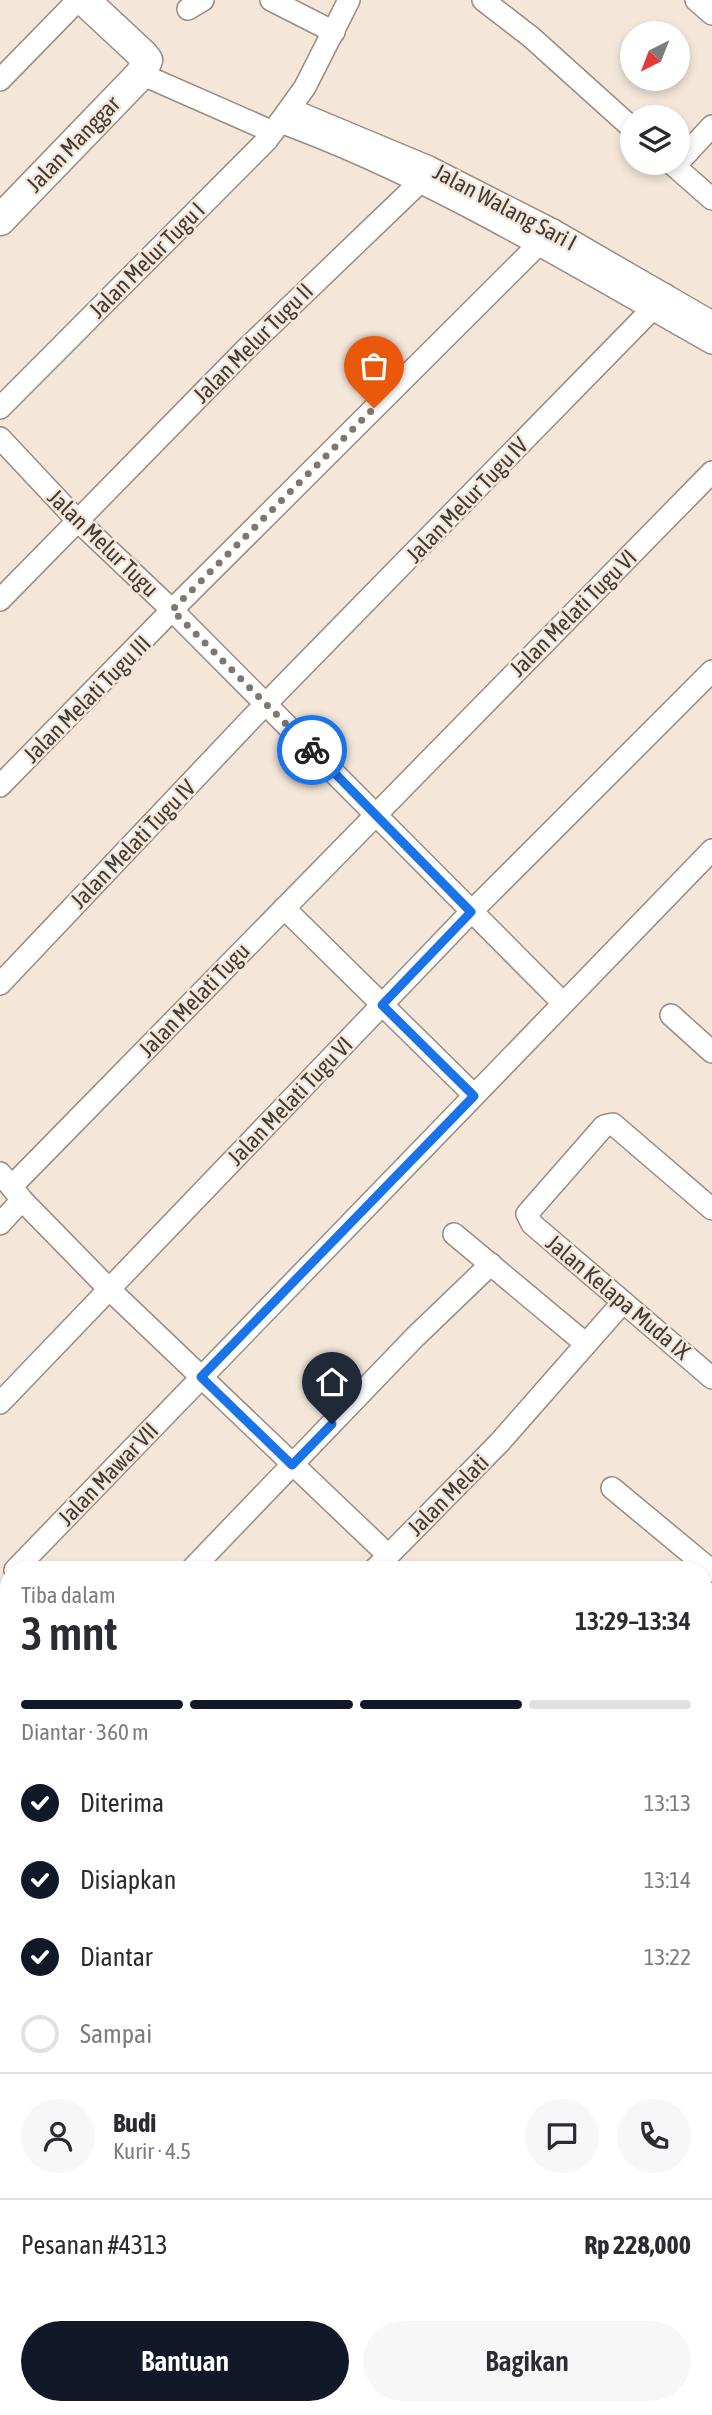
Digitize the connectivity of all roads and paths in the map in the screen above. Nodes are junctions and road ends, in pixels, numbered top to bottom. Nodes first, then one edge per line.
1 (78, 0) edge
2 (84, 0) edge
3 (271, 0) edge
4 (349, 0) edge
5 (483, 0) edge
6 (696, 0) edge
7 (712, 14) edge
8 (334, 32) junction
9 (143, 70) junction
10 (0, 80) edge
11 (620, 117) edge
12 (281, 121) junction
13 (712, 126) edge
14 (690, 147) edge
15 (685, 175) edge
16 (423, 176) junction
17 (712, 199) edge
18 (0, 220) edge
19 (545, 237) junction
20 (659, 302) junction
21 (712, 322) edge
22 (712, 343) edge
23 (0, 408) edge
24 (0, 438) edge
25 (712, 472) edge
26 (77, 520) junction
27 (0, 600) edge
28 (172, 610) junction
29 (712, 671) edge
30 (267, 705) junction
31 (0, 786) edge
32 (375, 814) junction
33 (712, 850) edge
34 (284, 908) junction
35 (471, 912) junction
36 (0, 984) edge
37 (563, 1003) junction
38 (382, 1005) junction
39 (671, 1015) dead end
40 (712, 1052) edge
41 (474, 1096) junction
42 (11, 1186) edge
43 (712, 1209) edge
44 (0, 1224) edge
45 (454, 1234) dead end
46 (491, 1264) junction
47 (109, 1289) junction
48 (623, 1302) junction
49 (586, 1344) junction
50 (201, 1377) junction
51 (712, 1378) edge
52 (0, 1403) edge
53 (292, 1465) junction
54 (612, 1488) dead end
55 (24, 1561) edge
56 (200, 1561) edge
57 (380, 1561) edge
58 (382, 1561) edge
59 (700, 1561) edge

1 - 10 street
2 - 9 street
3 - 8 street
4 - 8 street, Jalan Melur Tugu I
5 - 11 street
6 - 7 street
8 - 12 street, Jalan Melur Tugu I
9 - 12 street, Jalan Walang Sari I
9 - 18 street, Jalan Manggar
12 - 16 street, Jalan Walang Sari I
12 - 23 street, Jalan Melur Tugu I
13 - 14 street
15 - 17 street
16 - 19 street, Jalan Walang Sari I
16 - 26 street, Jalan Melur Tugu II
19 - 20 street, Jalan Walang Sari I
19 - 28 street, Jalan Melati Tugu III
20 - 21 street, Jalan Walang Sari I
20 - 22 street
20 - 30 street, Jalan Melur Tugu IV
24 - 26 street, Jalan Melur Tugu
25 - 32 street, Jalan Melati Tugu VI
26 - 27 street, Jalan Melur Tugu II
26 - 28 street, Jalan Melur Tugu
28 - 30 street, Jalan Melur Tugu
28 - 31 street, Jalan Melati Tugu III
29 - 35 street, Jalan Melati Tugu VI
30 - 32 street, Jalan Melur Tugu
30 - 36 street, Jalan Melati Tugu IV
32 - 34 street, Jalan Melati Tugu
32 - 35 street, Jalan Melur Tugu
33 - 37 street, Jalan Mawar VII
34 - 38 street
34 - 42 street, Jalan Melati Tugu
35 - 37 street, Jalan Melur Tugu
35 - 38 street, Jalan Melati Tugu VI
37 - 41 street, Jalan Mawar VII
38 - 41 street
38 - 47 street, Jalan Melati Tugu VI
39 - 40 street
41 - 50 street, Jalan Mawar VII
42 - 44 street, Jalan Melati Tugu
42 - 47 street, Jalan Melati
43 - 48 street, Jalan Kelapa Muda IX
45 - 46 street
46 - 49 street
46 - 53 street
47 - 50 street, Jalan Melati
47 - 52 street, Jalan Melati Tugu VI
48 - 49 street, Jalan Melati
48 - 51 street, Jalan Kelapa Muda IX
49 - 58 street, Jalan Melati
50 - 53 street, Jalan Melati
50 - 55 street, Jalan Mawar VII
53 - 56 street
53 - 57 street, Jalan Melati
54 - 59 street

